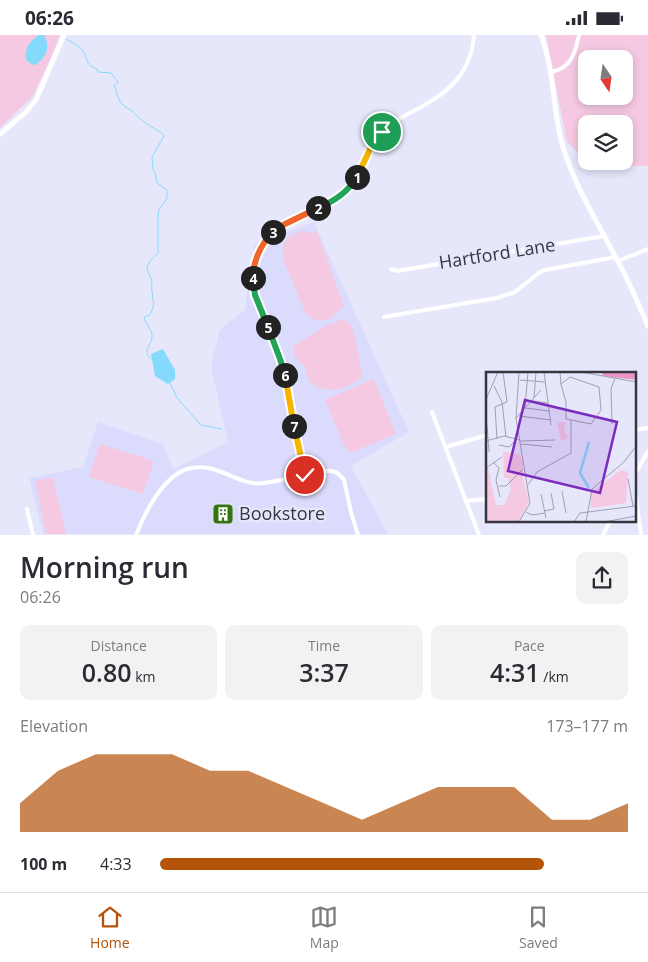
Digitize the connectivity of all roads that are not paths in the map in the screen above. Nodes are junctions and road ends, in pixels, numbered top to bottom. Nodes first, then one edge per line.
1 (64, 35) edge
2 (474, 35) edge
3 (541, 35) edge
4 (579, 35) edge
5 (551, 72) junction
6 (0, 134) edge
7 (604, 236) junction
8 (648, 249) edge
9 (617, 259) junction
10 (391, 269) dead end
11 (384, 317) dead end
12 (648, 326) edge
13 (432, 412) dead end
14 (486, 435) edge
15 (446, 447) junction
16 (648, 451) edge
17 (636, 473) edge
18 (305, 475) junction
19 (486, 499) edge
20 (636, 499) edge
21 (466, 501) junction
22 (27, 509) dead end
23 (609, 522) edge
24 (33, 535) edge
25 (136, 535) edge
26 (358, 535) edge
27 (479, 535) edge
28 (602, 535) edge
29 (641, 535) edge

1 - 6 main road
2 - 18 street
3 - 5 main road
4 - 5 street
5 - 7 main road
7 - 9 main road
7 - 10 street, Hartford Lane
8 - 9 street
9 - 11 street
9 - 12 main road
13 - 15 street
14 - 15 street
15 - 21 street
16 - 17 street
18 - 25 street
18 - 26 street
19 - 21 street
20 - 29 street
21 - 27 street
22 - 24 street
23 - 28 street

